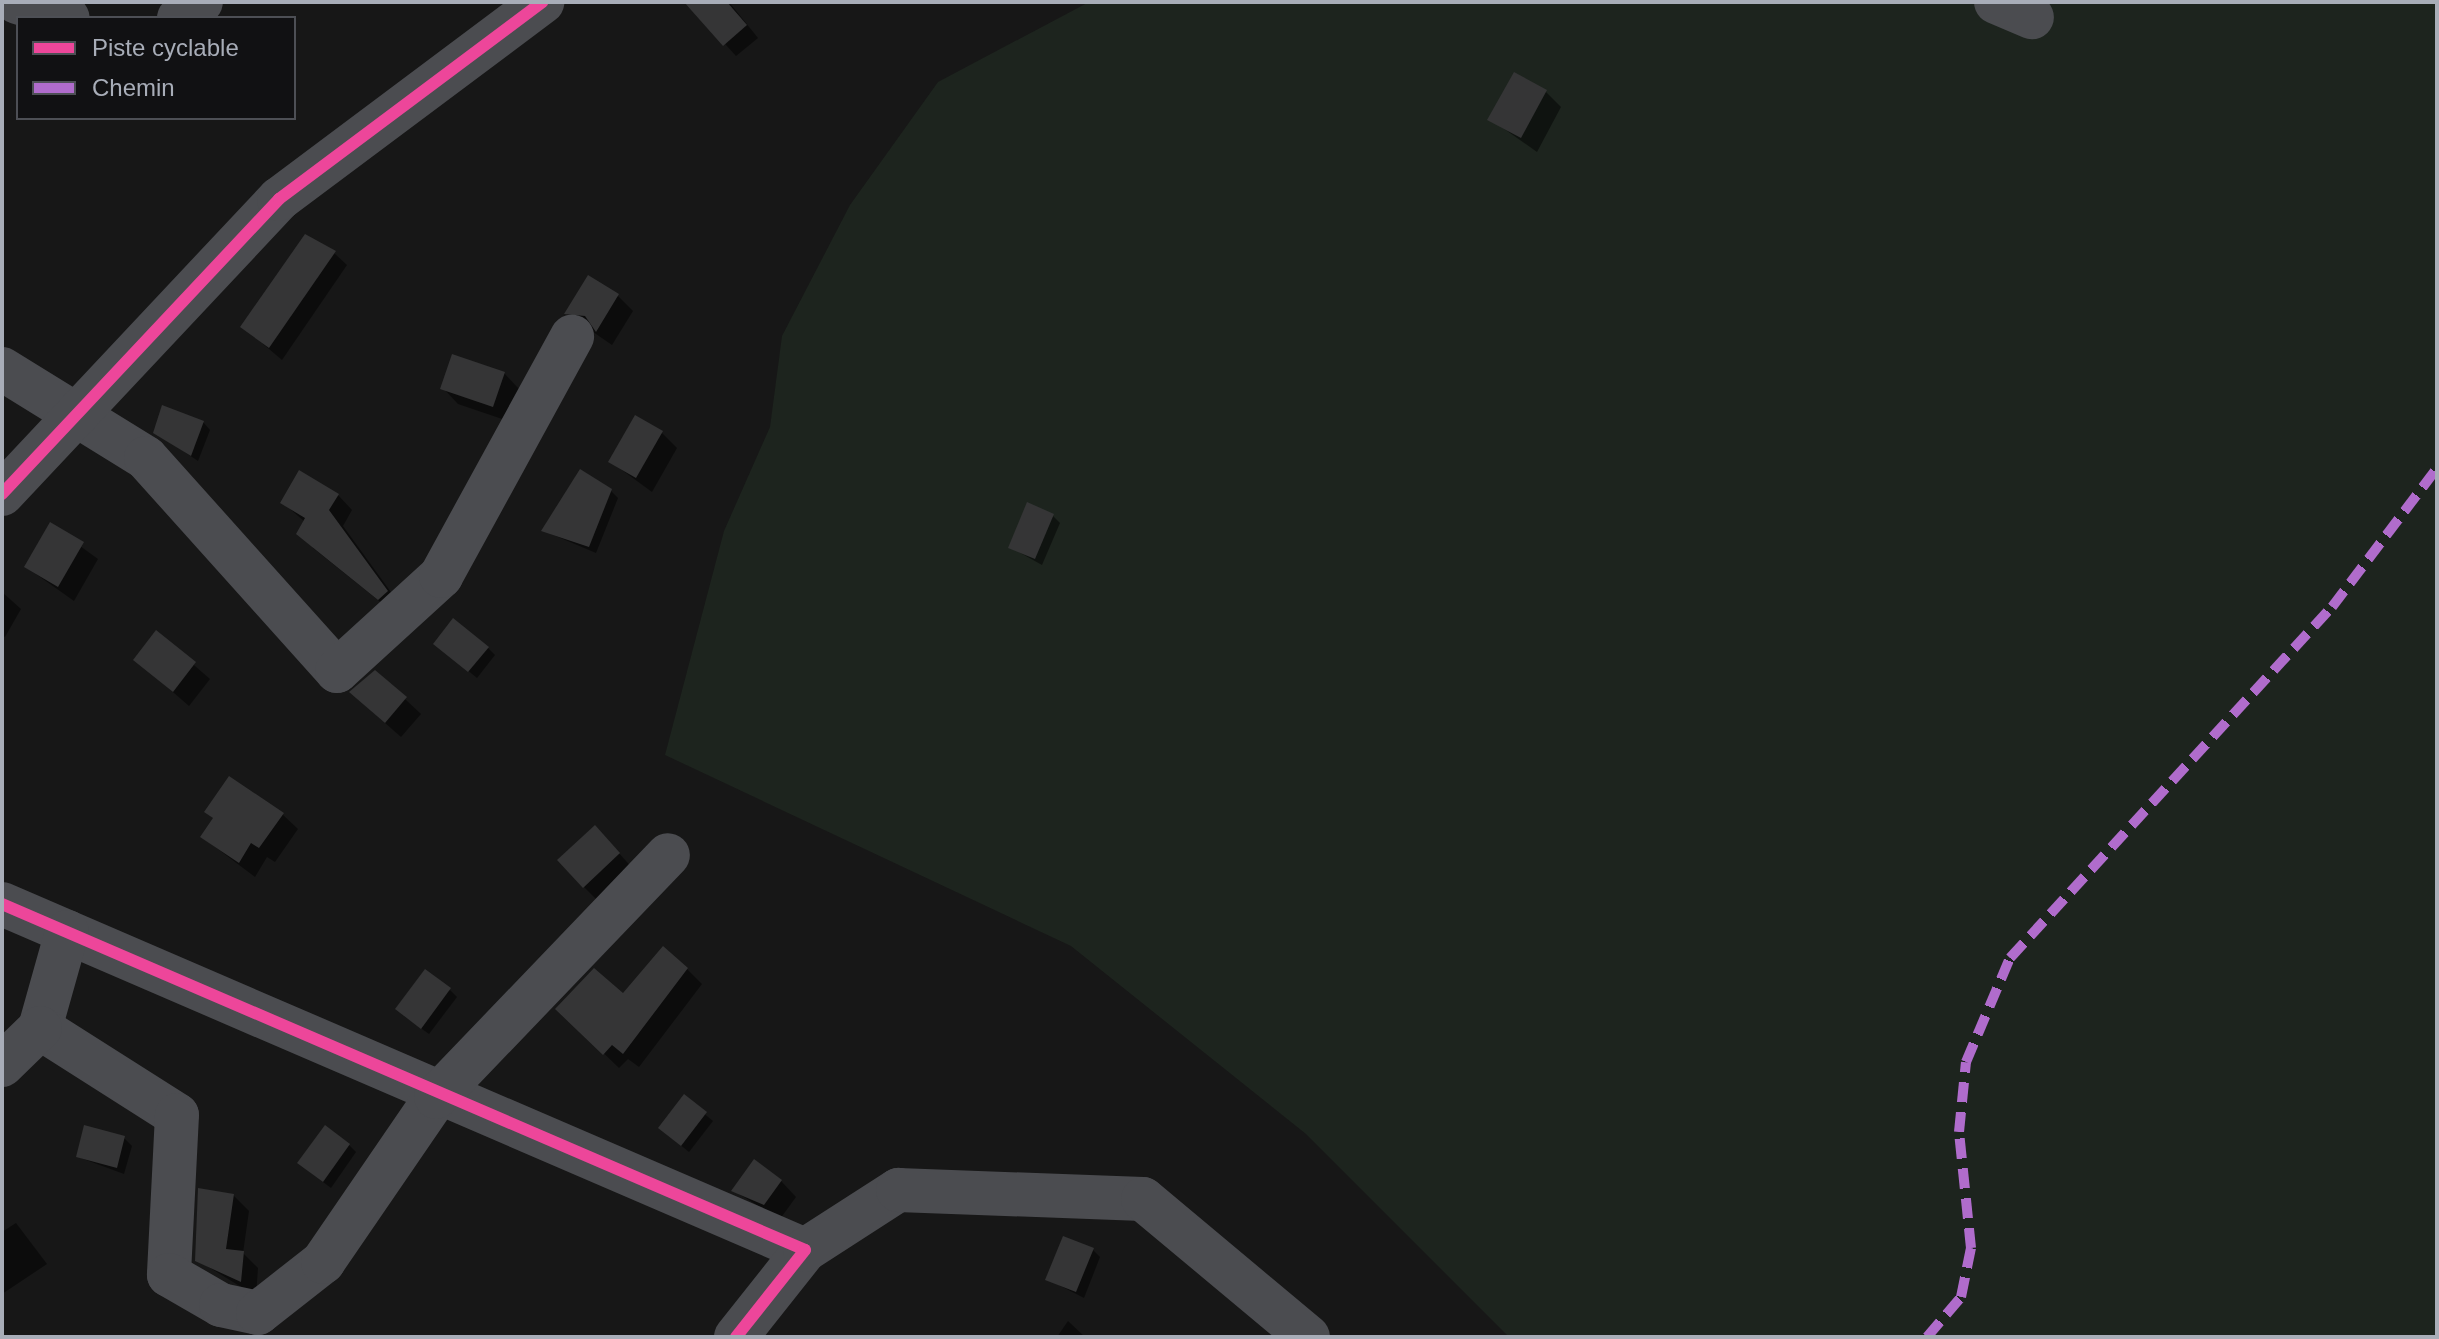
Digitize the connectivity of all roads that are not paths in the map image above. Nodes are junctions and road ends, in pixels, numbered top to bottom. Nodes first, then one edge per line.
1 (16, 2) edge
2 (201, 2) edge
3 (530, 4) edge
4 (2, 16) edge
5 (62, 16) edge
6 (182, 16) edge
7 (572, 337) dead end
8 (2, 369) edge
9 (80, 416) junction
10 (2, 494) edge
11 (668, 855) dead end
12 (2, 904) edge
13 (67, 932) junction
14 (40, 1028) junction
15 (2, 1065) edge
16 (436, 1097) junction
17 (805, 1250) junction
18 (736, 1337) edge
19 (1308, 1337) edge

1 - 4 street
1 - 5 street
2 - 6 street
3 - 9 street
7 - 9 street
8 - 9 street
9 - 10 street
11 - 16 street
12 - 13 street
13 - 14 street
13 - 16 street
14 - 15 street
14 - 16 street
16 - 17 street
17 - 18 street
17 - 19 street

